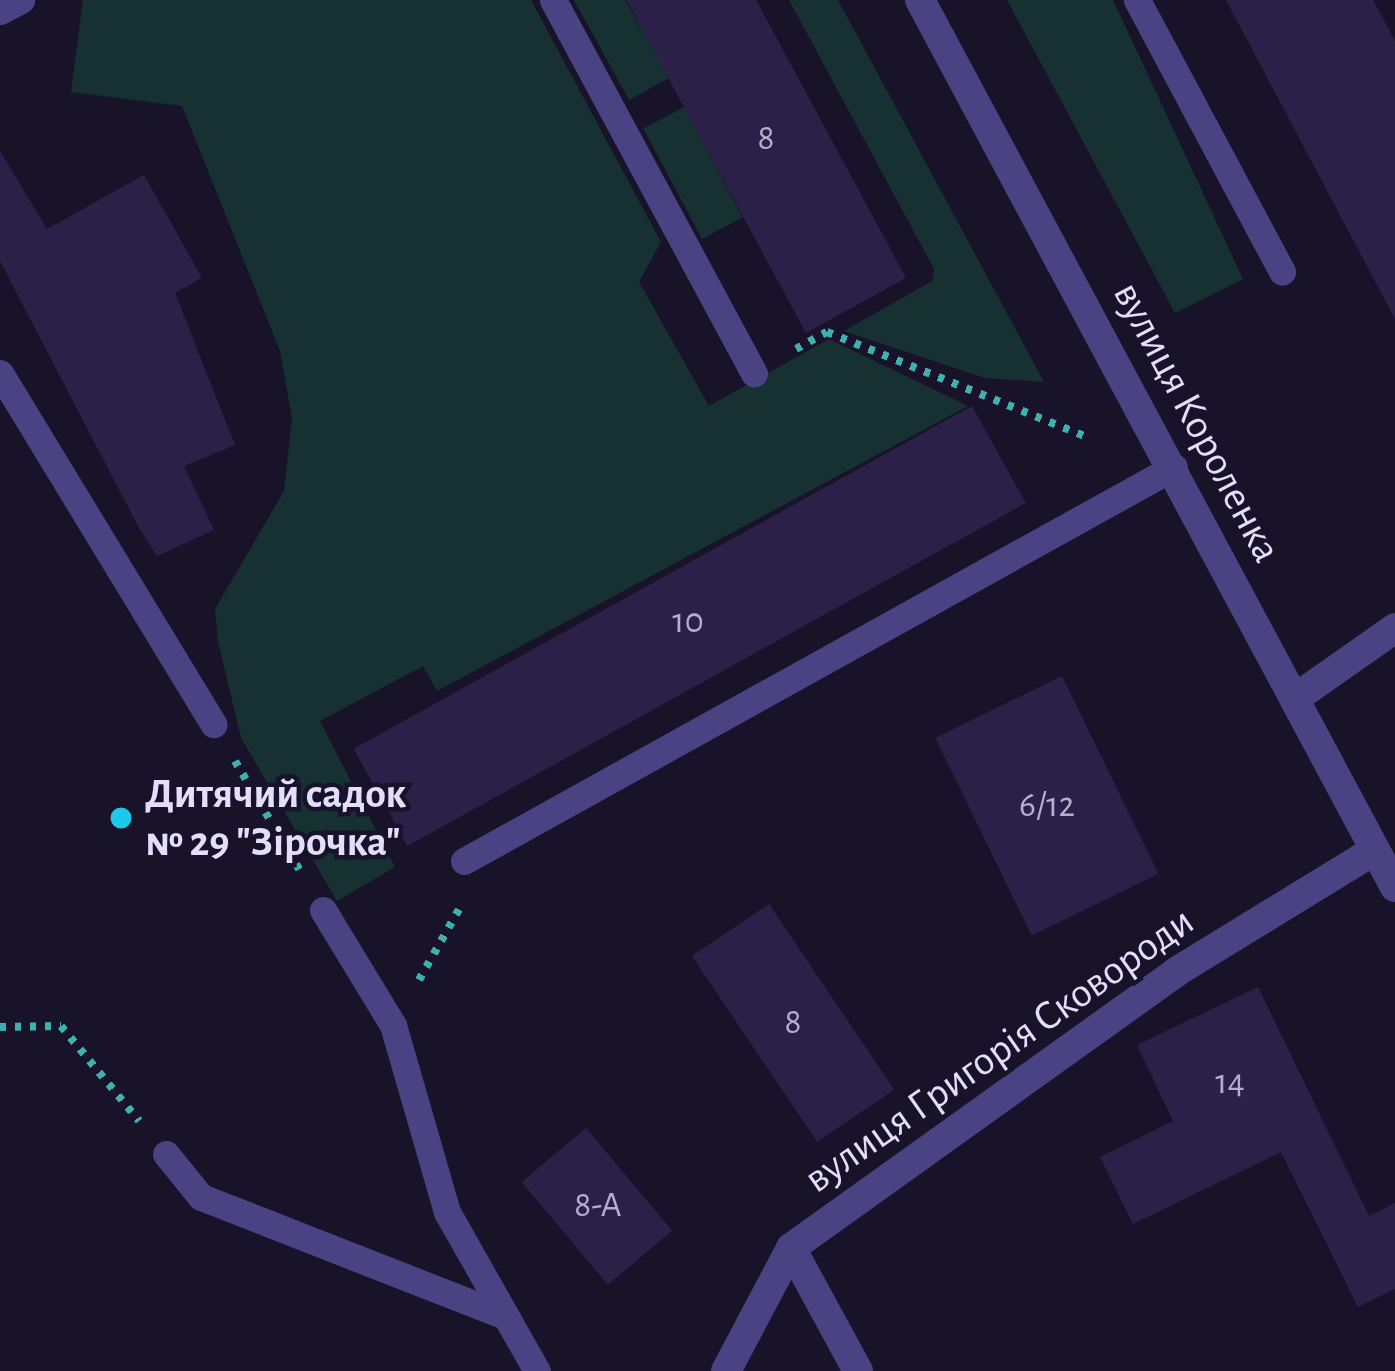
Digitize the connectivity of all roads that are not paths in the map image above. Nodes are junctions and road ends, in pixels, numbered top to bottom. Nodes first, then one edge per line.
1 (21, 0) edge
2 (553, 0) edge
3 (920, 0) edge
4 (1137, 0) edge
5 (0, 11) edge
6 (1282, 272) dead end
7 (0, 373) edge
8 (754, 373) road end
9 (1174, 467) junction
10 (1395, 628) edge
11 (1297, 697) junction
12 (213, 724) road end
13 (1375, 850) junction
14 (464, 860) road end
15 (1395, 887) edge
16 (322, 910) road end
17 (166, 1154) road end
18 (791, 1248) junction
19 (499, 1313) junction
20 (537, 1371) edge
21 (727, 1371) edge
22 (858, 1371) edge

1 - 5 lane
2 - 8 lane
3 - 9 street, вулиця Короленка
4 - 6 lane
7 - 12 lane
9 - 11 street, вулиця Короленка
9 - 14 lane
10 - 11 street
11 - 13 street, вулиця Короленка
13 - 15 street, вулиця Короленка
13 - 18 street, вулиця Григорія Сковороди
16 - 19 lane
17 - 19 lane
18 - 21 street, вулиця Григорія Сковороди
18 - 22 street
19 - 20 lane

